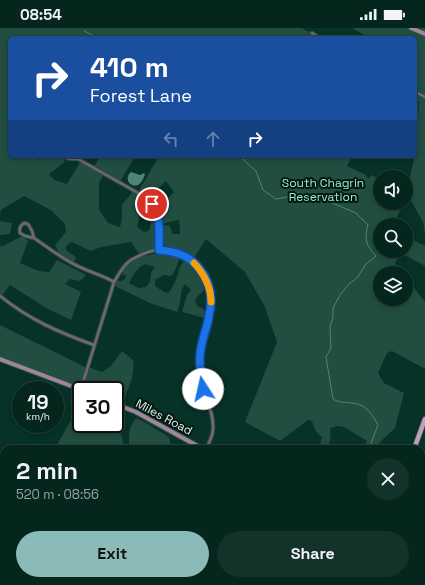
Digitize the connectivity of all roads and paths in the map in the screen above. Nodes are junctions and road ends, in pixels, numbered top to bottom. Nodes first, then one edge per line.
1 (411, 28) edge
2 (312, 33) dead end
3 (425, 34) edge
4 (317, 36) edge
5 (66, 158) edge
6 (75, 158) edge
7 (79, 158) edge
8 (34, 238) junction
9 (159, 250) junction
10 (114, 282) junction
11 (0, 296) edge
12 (94, 345) junction
13 (0, 359) edge
14 (84, 381) edge
15 (72, 386) edge
16 (124, 407) edge
17 (425, 419) edge
18 (196, 445) edge
19 (208, 445) edge
20 (415, 445) edge

1 - 3 main road
2 - 4 street
5 - 6 street
7 - 9 street
8 - 8 street
8 - 10 street
9 - 10 street
9 - 19 street
10 - 12 street
11 - 12 street
12 - 14 street
13 - 15 main road
16 - 18 main road, Miles Road
17 - 20 main road

